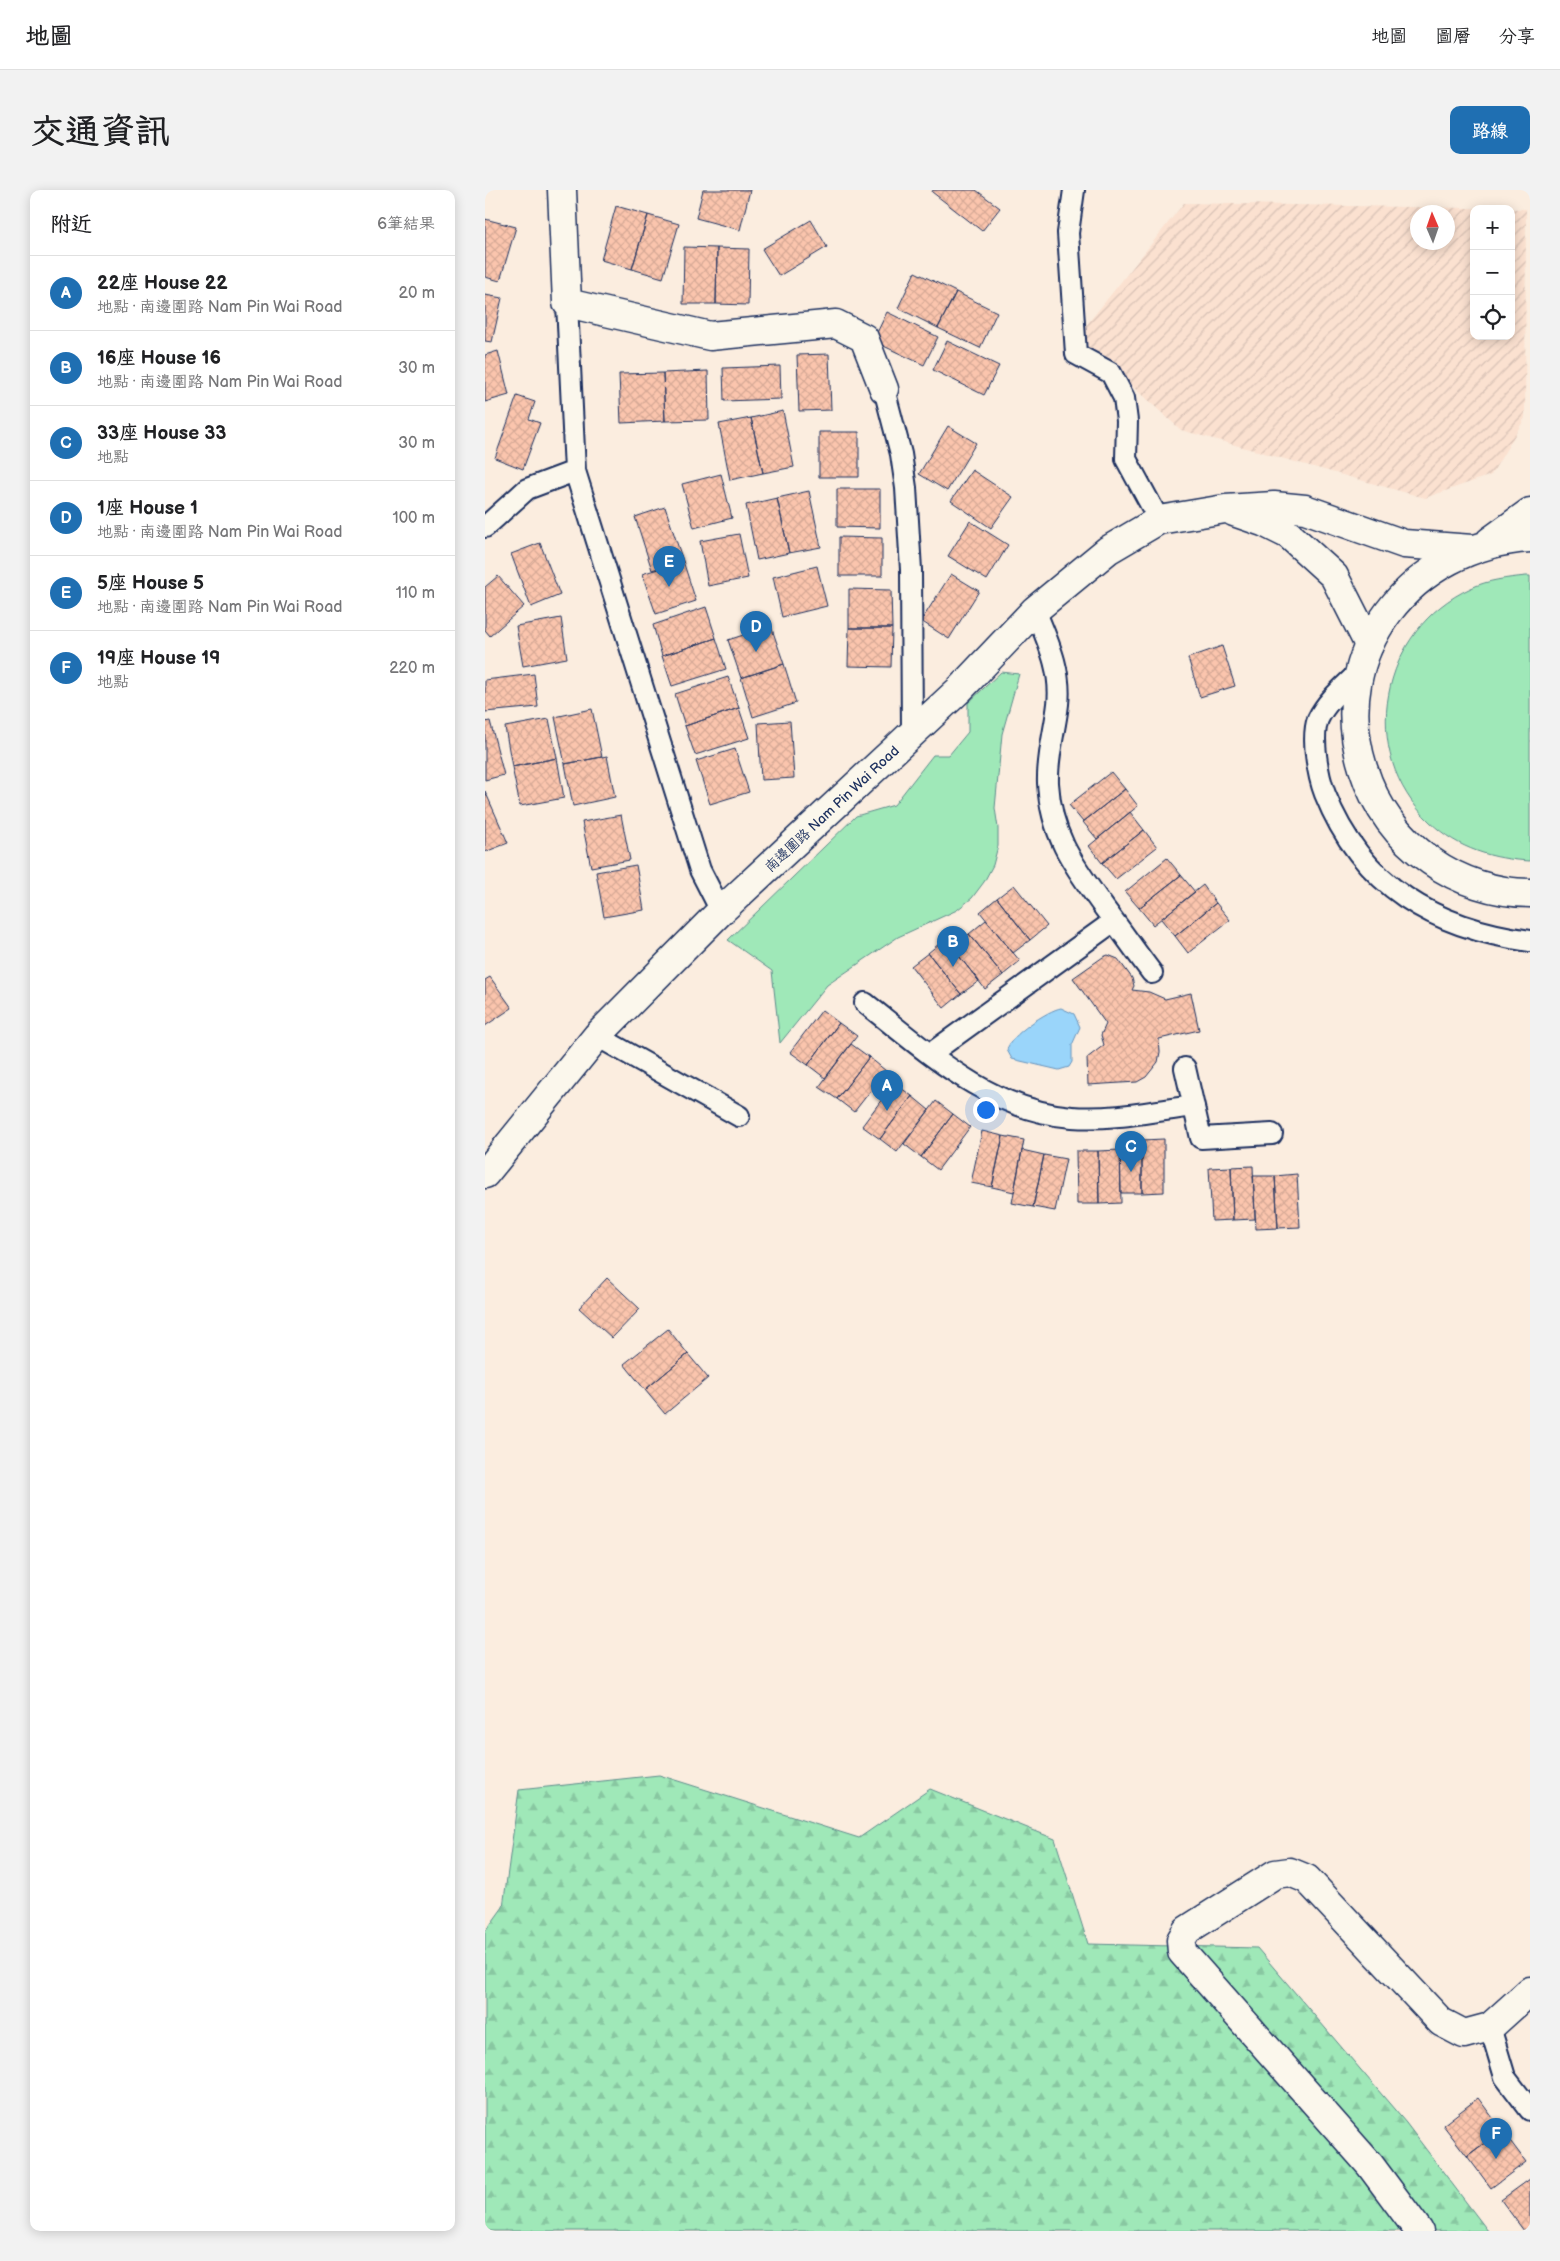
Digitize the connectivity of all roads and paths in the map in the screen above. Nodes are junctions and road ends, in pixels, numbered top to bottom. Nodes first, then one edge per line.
1 (561, 190) edge
2 (1074, 190) edge
3 (567, 303) junction
4 (884, 389) joint
5 (575, 471) junction
6 (1225, 509) junction
7 (1530, 512) edge
8 (1159, 520) junction
9 (485, 527) edge
10 (1530, 538) edge
11 (1478, 547) junction
12 (1035, 610) junction
13 (1369, 645) junction
14 (1360, 671) junction
15 (912, 734) junction
16 (1528, 894) edge
17 (721, 911) junction
18 (1114, 921) junction
19 (1530, 940) edge
20 (1152, 973) dead end
21 (865, 1003) dead end
22 (597, 1036) junction
23 (930, 1054) junction
24 (1185, 1068) dead end
25 (1194, 1106) junction
26 (739, 1116) dead end
27 (1272, 1134) dead end
28 (485, 1174) edge
29 (1530, 1991) edge
30 (1490, 2027) junction
31 (1530, 2110) edge
32 (1419, 2231) edge

1 - 3 street
2 - 8 lane
3 - 4 street
3 - 5 lane
4 - 15 lane
5 - 9 lane
5 - 17 lane
6 - 8 street, 南邊圍路 Nam Pin Wai Road
6 - 11 street, 南邊圍路 Nam Pin Wai Road
6 - 13 street, 南邊圍路 Nam Pin Wai Road
7 - 11 street
8 - 12 street, 南邊圍路 Nam Pin Wai Road
10 - 11 street
11 - 13 street
12 - 15 street, 南邊圍路 Nam Pin Wai Road
12 - 18 lane
13 - 14 street
14 - 16 street
14 - 19 lane
15 - 17 street, 南邊圍路 Nam Pin Wai Road
17 - 22 street, 南邊圍路 Nam Pin Wai Road
18 - 20 lane
18 - 23 lane
21 - 23 lane
22 - 26 lane
22 - 28 street, 南邊圍路 Nam Pin Wai Road
23 - 25 lane
24 - 25 lane
25 - 27 lane
29 - 30 street
30 - 31 lane
30 - 32 street

